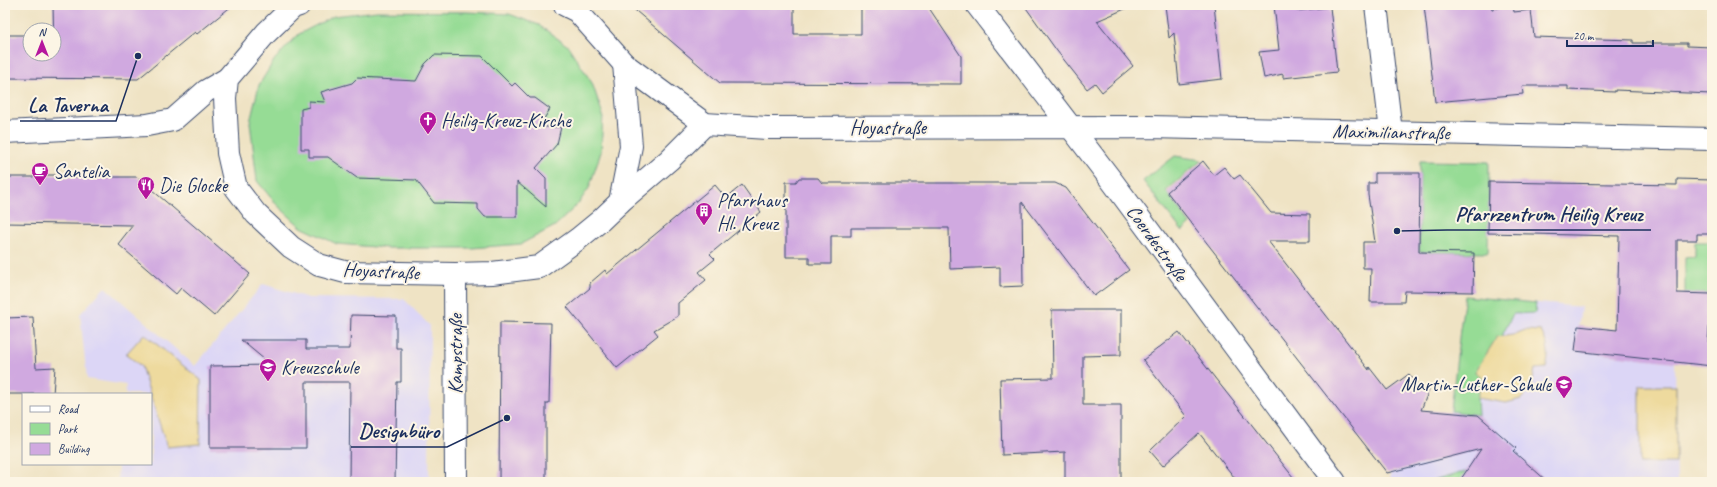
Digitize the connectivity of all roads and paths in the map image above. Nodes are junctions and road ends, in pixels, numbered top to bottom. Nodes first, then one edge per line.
1 (299, 5) edge
2 (566, 5) edge
3 (977, 5) edge
4 (1376, 5) edge
5 (624, 64) junction
6 (227, 79) junction
7 (706, 124) junction
8 (1071, 127) junction
9 (5, 132) edge
10 (1391, 132) junction
11 (1712, 139) edge
12 (620, 202) junction
13 (455, 274) junction
14 (456, 482) edge
15 (1335, 482) edge

1 - 6 street
2 - 5 street
3 - 8 street, Coerdestraße
4 - 10 street
5 - 7 street
5 - 12 street
6 - 9 street
6 - 13 street, Hoyastraße
7 - 8 street, Hoyastraße
7 - 12 street, Hoyastraße
8 - 10 street, Maximilianstraße
8 - 15 street, Coerdestraße
10 - 11 street, Maximilianstraße
12 - 13 street, Hoyastraße
13 - 14 street, Kampstraße

